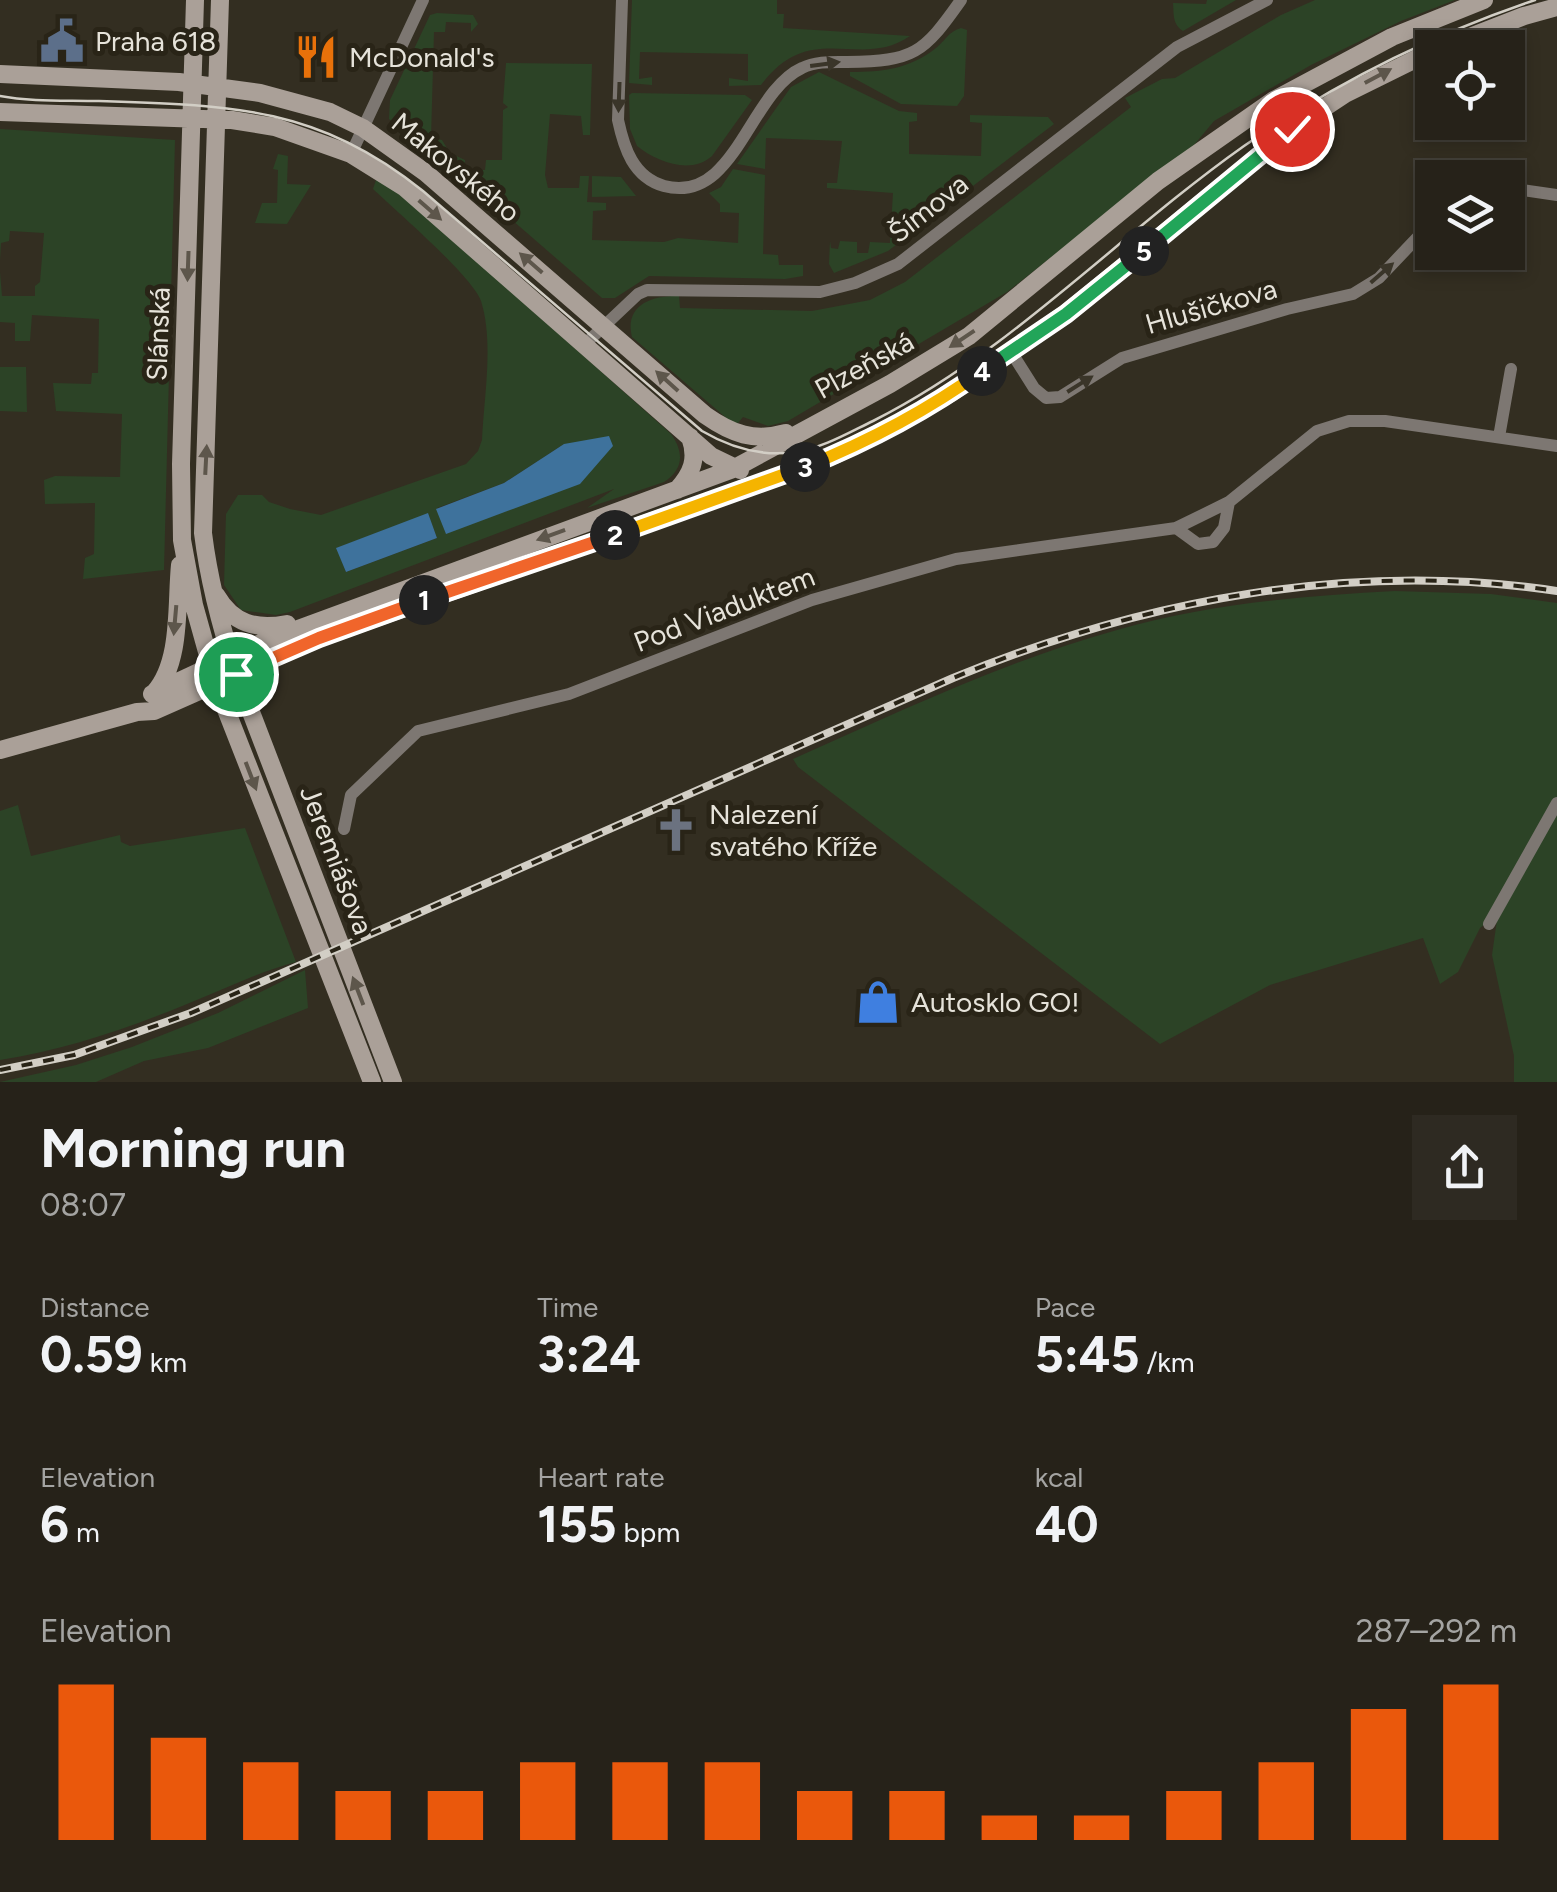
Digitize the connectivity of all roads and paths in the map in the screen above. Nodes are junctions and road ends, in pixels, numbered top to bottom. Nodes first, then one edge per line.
1 (196, 0) edge
2 (220, 0) edge
3 (423, 0) edge
4 (622, 0) edge
5 (961, 0) edge
6 (1267, 0) edge
7 (1484, 0) edge
8 (1557, 7) edge
9 (1488, 30) edge
10 (1415, 59) edge
11 (0, 74) edge
12 (0, 112) edge
13 (363, 128) junction
14 (351, 154) junction
15 (1525, 190) edge
16 (1557, 195) edge
17 (1415, 240) edge
18 (604, 326) junction
19 (584, 345) junction
20 (1010, 350) junction
21 (1511, 369) dead end
22 (815, 424) junction
23 (732, 432) junction
24 (690, 436) junction
25 (1499, 438) junction
26 (1557, 446) edge
27 (733, 469) junction
28 (774, 478) junction
29 (676, 490) junction
30 (717, 499) junction
31 (1229, 502) junction
32 (1176, 528) junction
33 (182, 540) junction
34 (210, 584) junction
35 (346, 612) junction
36 (233, 665) junction
37 (214, 675) junction
38 (152, 694) junction
39 (136, 712) junction
40 (0, 750) edge
41 (1557, 804) edge
42 (344, 829) dead end
43 (1489, 924) dead end
44 (372, 1082) edge
45 (393, 1082) edge

1 -> 33 main road, Slánská
34 -> 2 main road, Slánská
3 - 13 street
4 -> 5 street
6 - 18 street, Šímova
7 -> 22 main road, Plzeňská
8 - 9 main road
20 -> 10 main road, Plzeňská
11 - 13 main road, Makovského
12 - 14 main road, Makovského
13 - 14 street
18 -> 13 main road, Makovského
14 -> 19 main road, Makovského
15 - 16 street
20 -> 17 street, Hlušičkova
18 - 19 street, Šímova
23 -> 18 main road, Makovského
19 - 24 main road, Makovského
20 - 28 main road, Plzeňská
21 - 25 street
22 - 23 main road
22 - 27 main road, Plzeňská
23 - 27 main road
24 - 27 main road, Makovského
24 - 29 main road
25 - 26 street, Pod Viaduktem
25 - 31 street, Pod Viaduktem
27 - 28 main road, Makovského
27 - 29 main road, Plzeňská
27 - 30 main road
28 - 30 main road, Plzeňská
29 -> 35 main road, Plzeňská
30 - 36 main road, Plzeňská
31 - 32 street, Pod Viaduktem
31 - 32 street, Pod Viaduktem
32 - 42 street, Pod Viaduktem
33 - 37 main road, Slánská
33 -> 38 main road
34 - 35 main road
34 - 36 main road, Slánská
35 - 36 main road, Plzeňská
36 - 37 main road, Plzeňská
45 -> 36 main road, Jeremiášova
37 - 38 main road, Plzeňská
37 - 39 main road, Plzeňská
37 -> 44 main road, Jeremiášova
38 - 39 main road, Plzeňská
39 - 40 main road, Plzeňská
41 - 43 street

